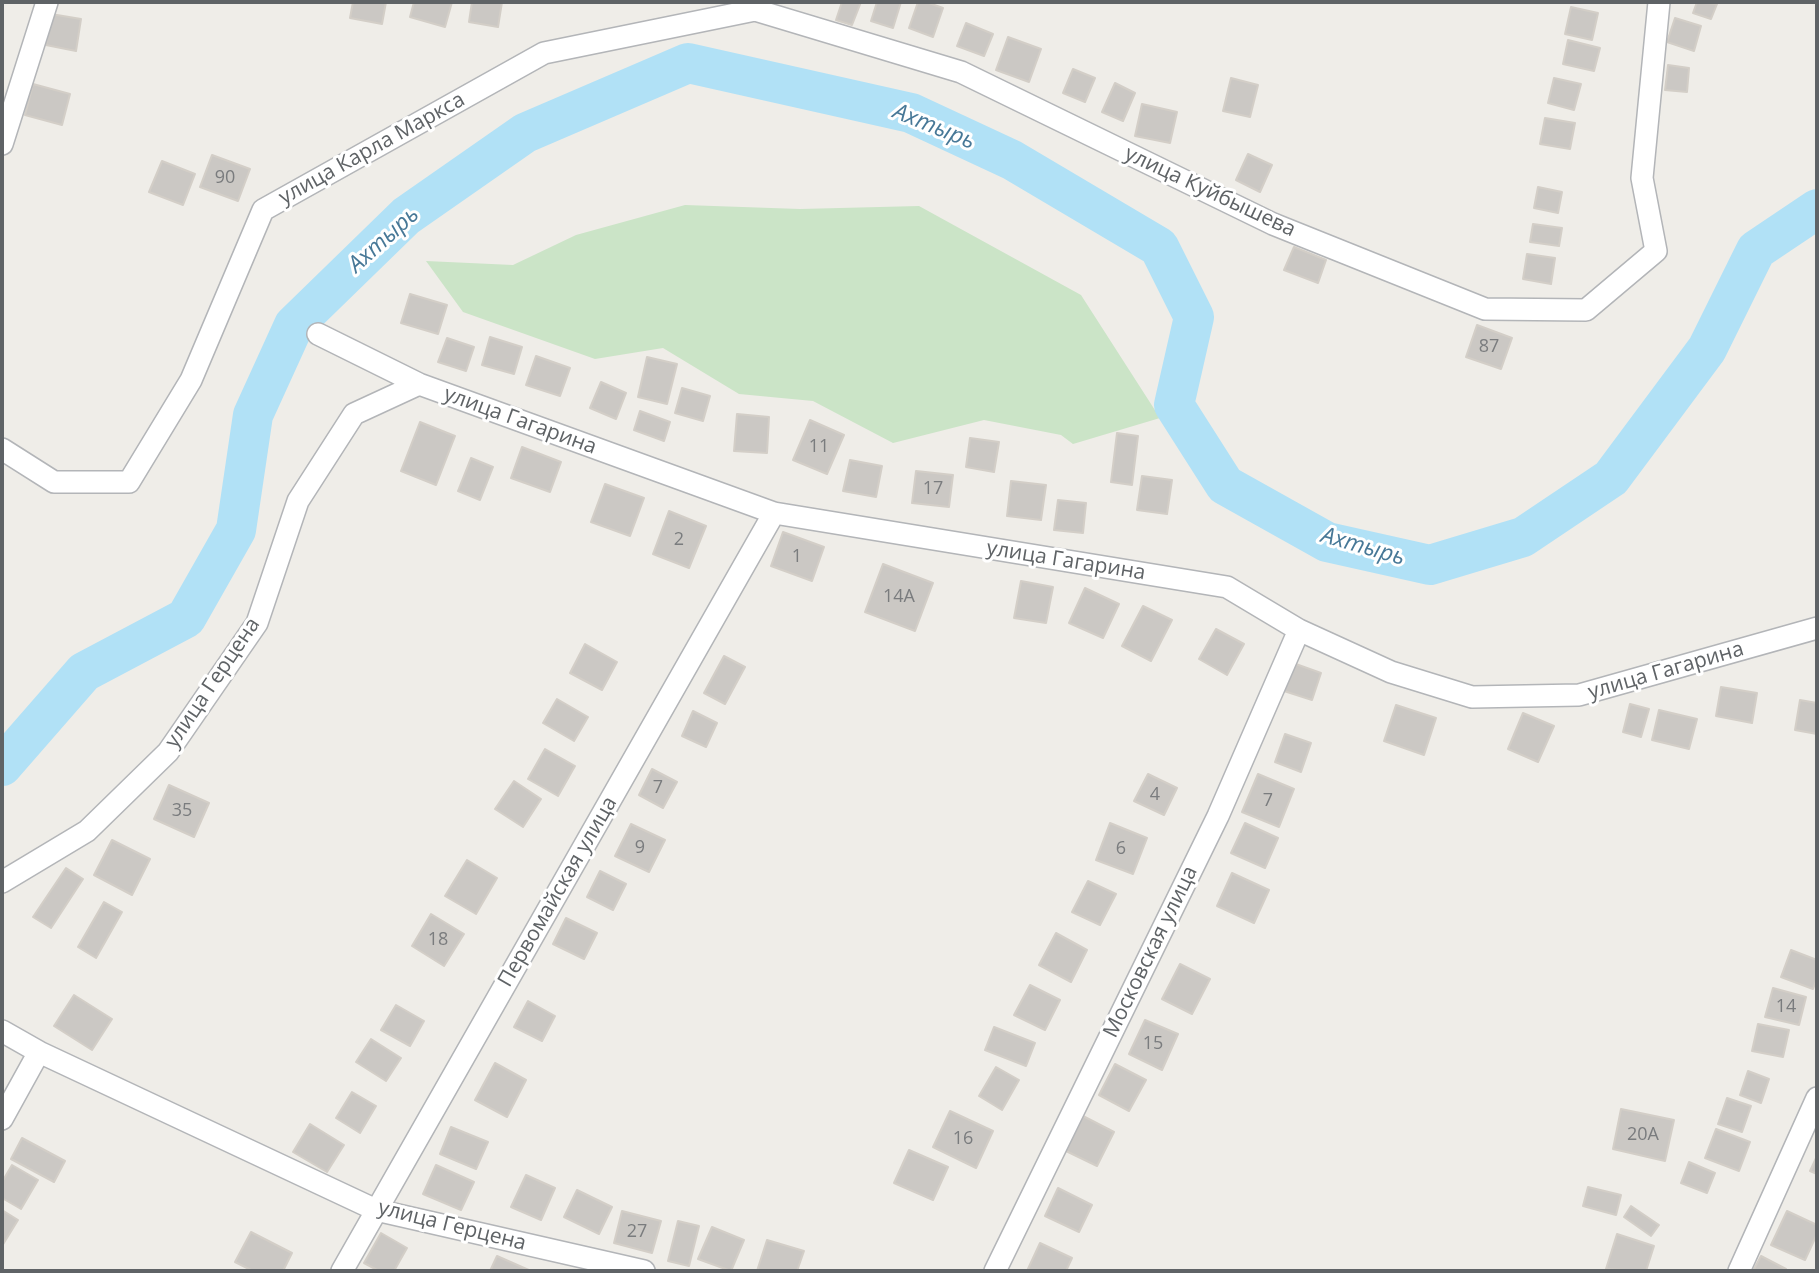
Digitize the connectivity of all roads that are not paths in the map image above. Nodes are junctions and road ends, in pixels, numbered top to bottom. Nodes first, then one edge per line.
1 (47, 2) edge
2 (1659, 2) edge
3 (756, 6) edge
4 (2, 144) edge
5 (318, 334) dead end
6 (419, 384) junction
7 (2, 449) edge
8 (774, 513) junction
9 (1817, 628) edge
10 (1299, 630) junction
11 (2, 882) edge
12 (2, 1031) edge
13 (39, 1052) junction
14 (1817, 1098) edge
15 (2, 1119) edge
16 (376, 1210) junction
17 (342, 1271) edge
18 (644, 1271) edge
19 (995, 1271) edge
20 (1739, 1271) edge

1 - 4 street
2 - 3 street, улица Куйбышева
3 - 7 street, улица Карла Маркса
5 - 6 street, улица Гагарина
6 - 8 street, улица Гагарина
6 - 11 street, улица Герцена
8 - 10 street, улица Гагарина
8 - 16 street, Первомайская улица
9 - 10 street, улица Гагарина
10 - 19 street, Московская улица
12 - 13 street, улица Герцена
13 - 15 street
13 - 16 street, улица Герцена
14 - 20 street
16 - 17 street, Первомайская улица
16 - 18 street, улица Герцена

